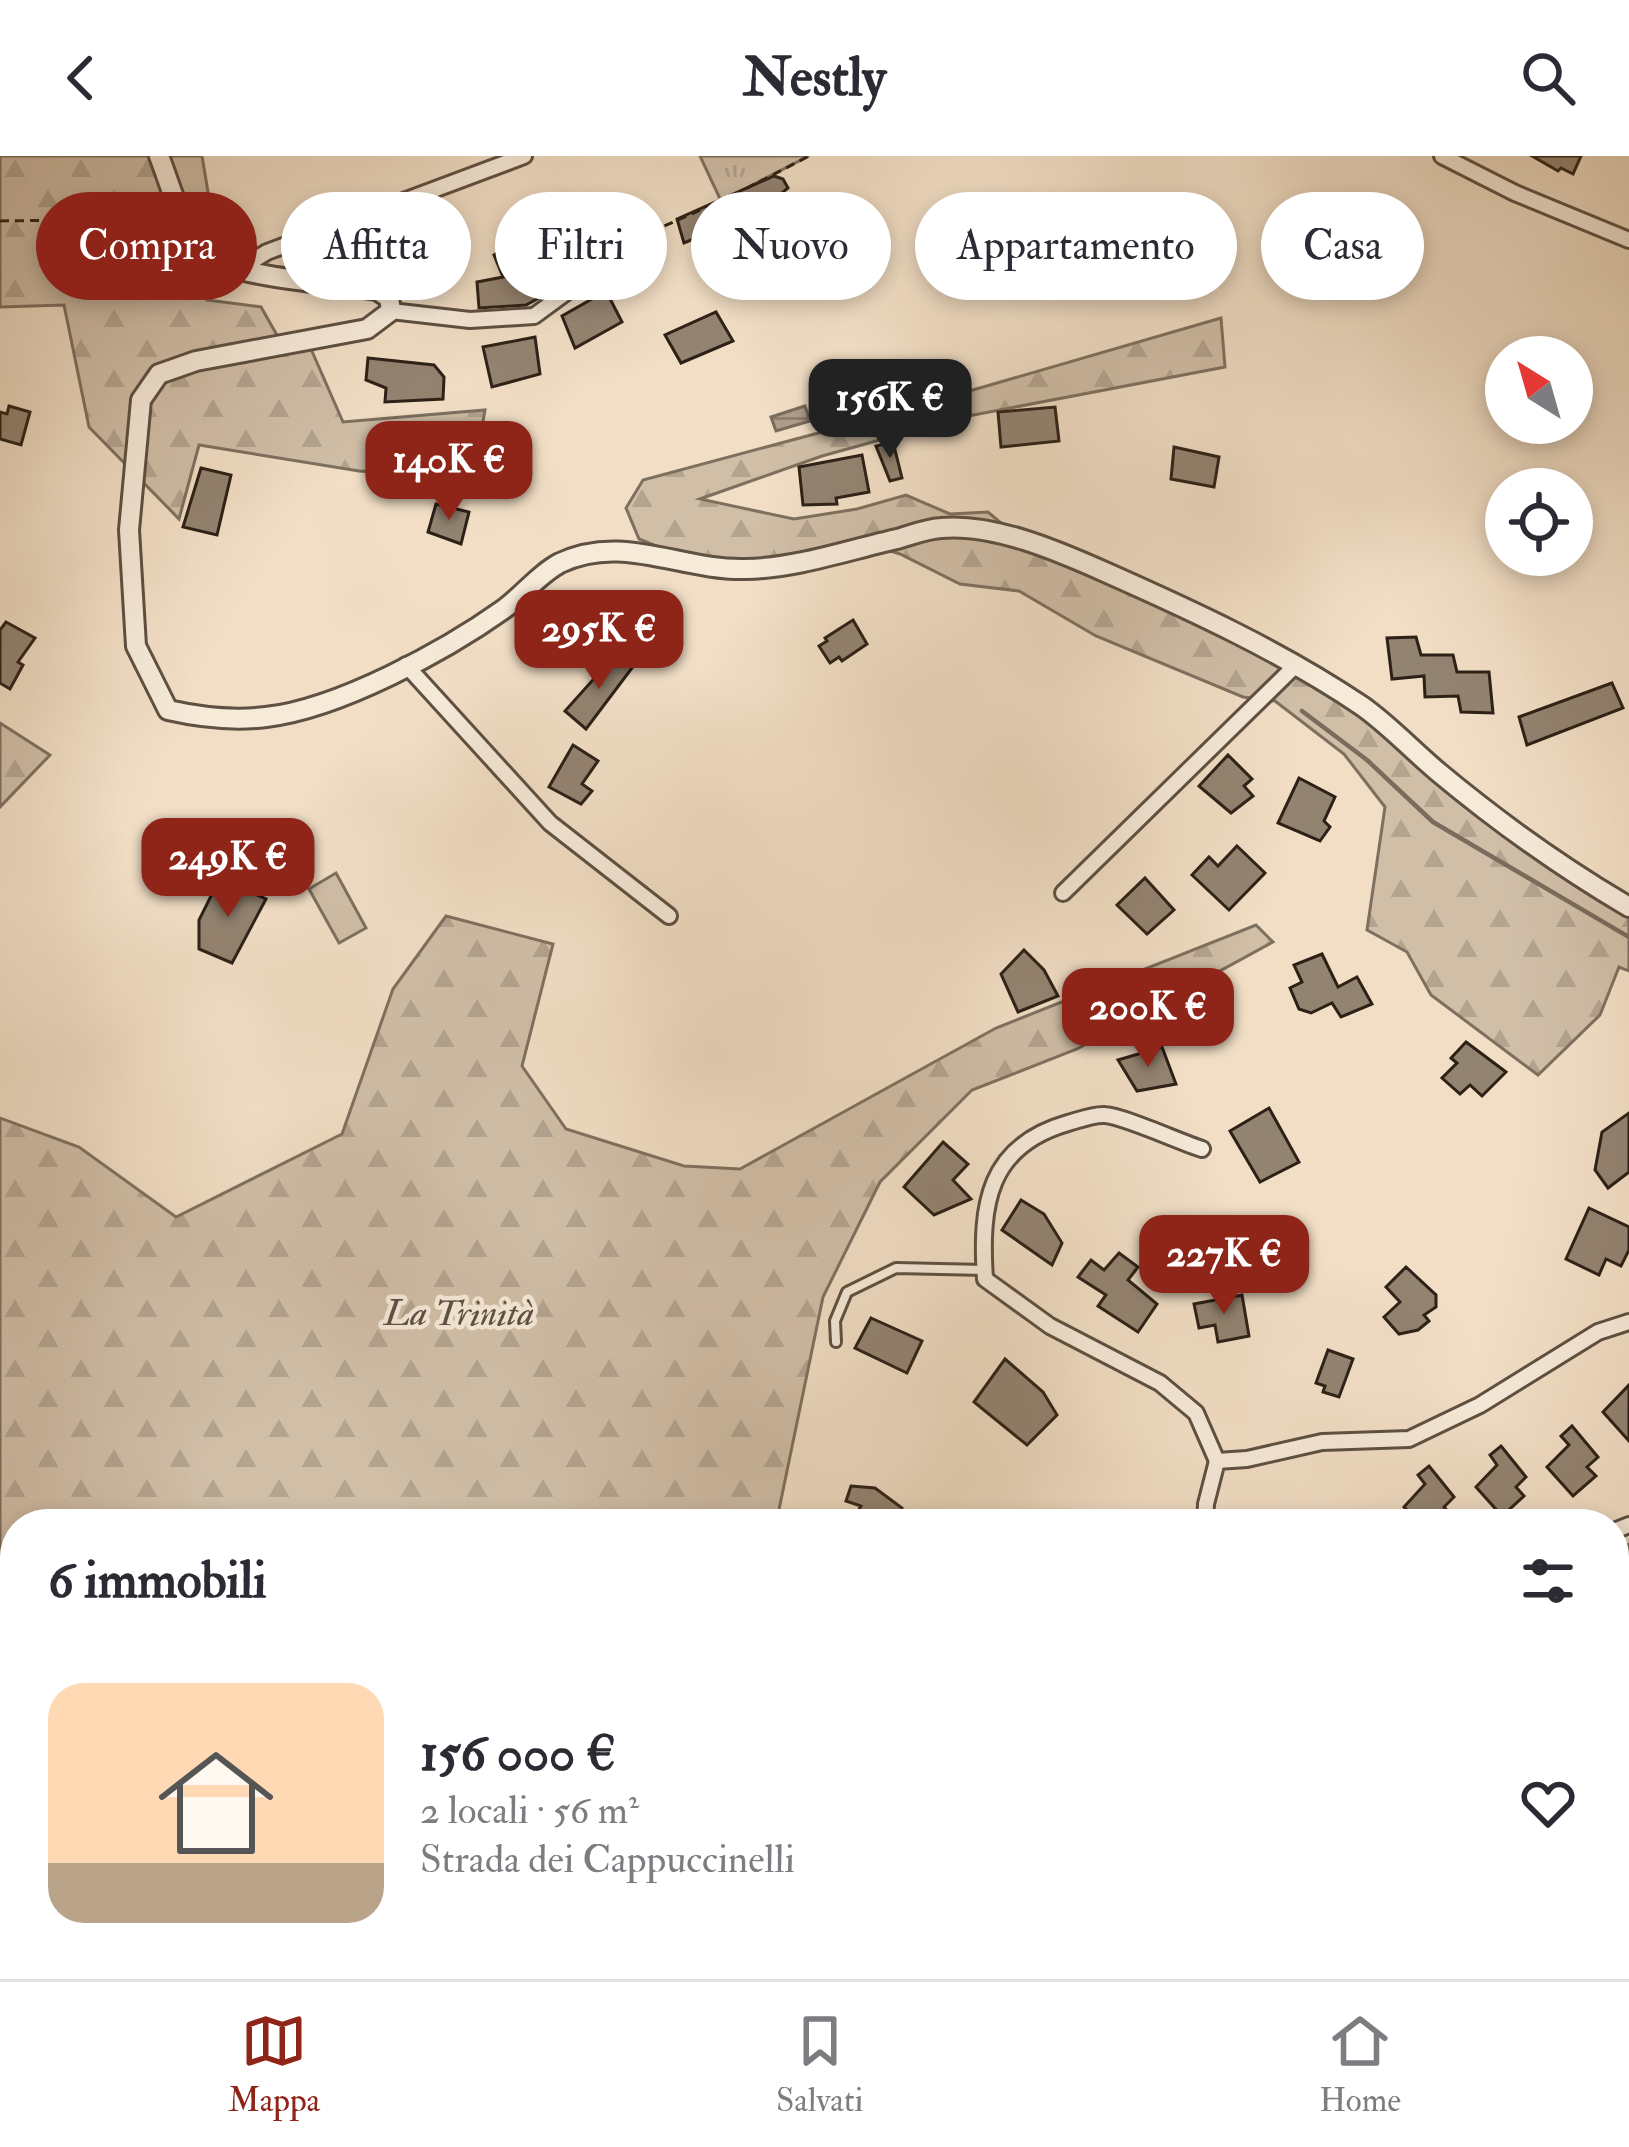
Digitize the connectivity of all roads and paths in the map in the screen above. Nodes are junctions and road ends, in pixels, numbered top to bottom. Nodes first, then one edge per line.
1 (159, 156) edge
2 (524, 156) edge
3 (809, 156) edge
4 (1442, 156) edge
5 (173, 192) edge
6 (36, 220) edge
7 (0, 221) edge
8 (667, 223) edge
9 (1629, 240) edge
10 (257, 258) edge
11 (257, 273) edge
12 (555, 300) edge
13 (391, 311) junction
14 (406, 664) junction
15 (1297, 664) junction
16 (1063, 893) dead end
17 (1629, 907) edge
18 (669, 916) dead end
19 (1202, 1150) dead end
20 (985, 1270) junction
21 (1629, 1322) edge
22 (836, 1342) dead end
23 (1217, 1461) junction
24 (1208, 1509) edge

1 - 5 street
2 - 10 street
3 - 8 path
4 - 9 street
6 - 7 path
11 - 13 street
12 - 13 street
13 - 14 street
14 - 15 street
14 - 18 street
15 - 16 street
15 - 17 street
19 - 20 street
20 - 22 lane
20 - 23 street
21 - 23 street
23 - 24 street

